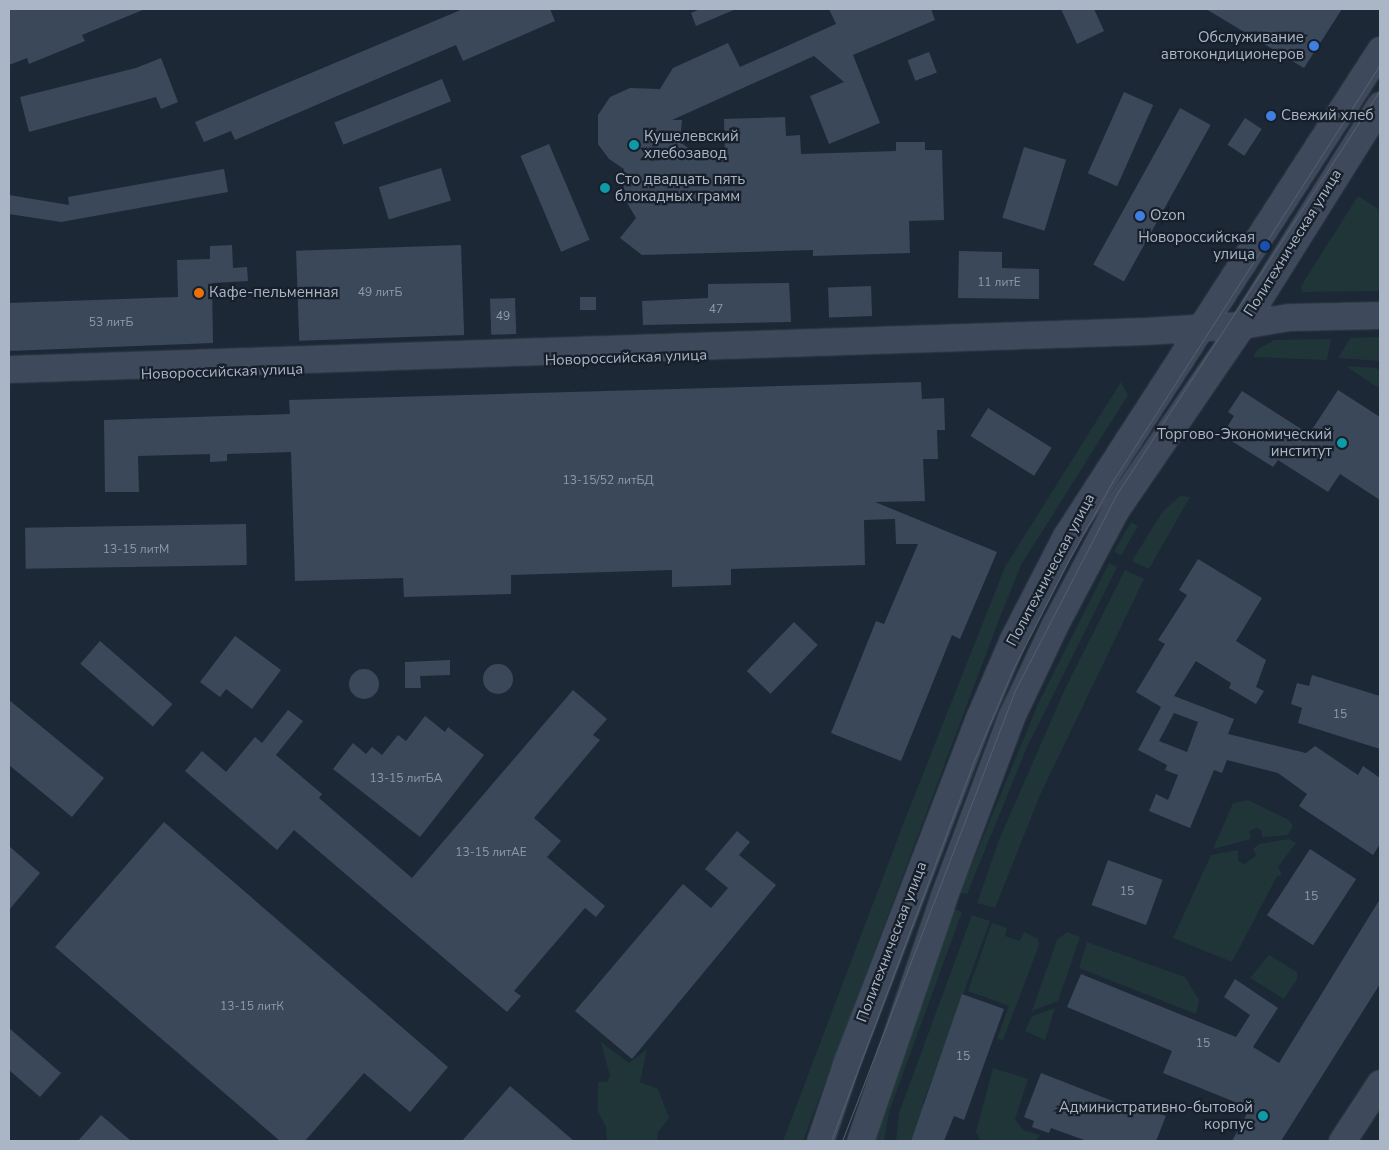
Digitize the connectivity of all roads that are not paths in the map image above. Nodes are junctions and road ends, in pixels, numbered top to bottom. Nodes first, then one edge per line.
1 (1380, 50) edge
2 (1380, 105) edge
3 (1380, 315) edge
4 (1242, 325) junction
5 (1197, 334) junction
6 (9, 369) edge
7 (9, 379) edge
8 (846, 1064) junction
9 (881, 1077) junction
10 (1380, 1083) edge
11 (820, 1141) edge
12 (860, 1141) edge
13 (1342, 1141) edge

1 - 5 main road, Политехническая улица
2 - 4 main road, Политехническая улица
3 - 4 main road, Новороссийская улица
4 - 5 main road, Новороссийская улица
4 - 9 main road, Политехническая улица
5 - 6 main road, Новороссийская улица
5 - 7 main road, Новороссийская улица
5 - 8 main road, Политехническая улица
8 - 9 main road
8 - 11 main road, Политехническая улица
9 - 12 main road, Политехническая улица
10 - 13 main road

